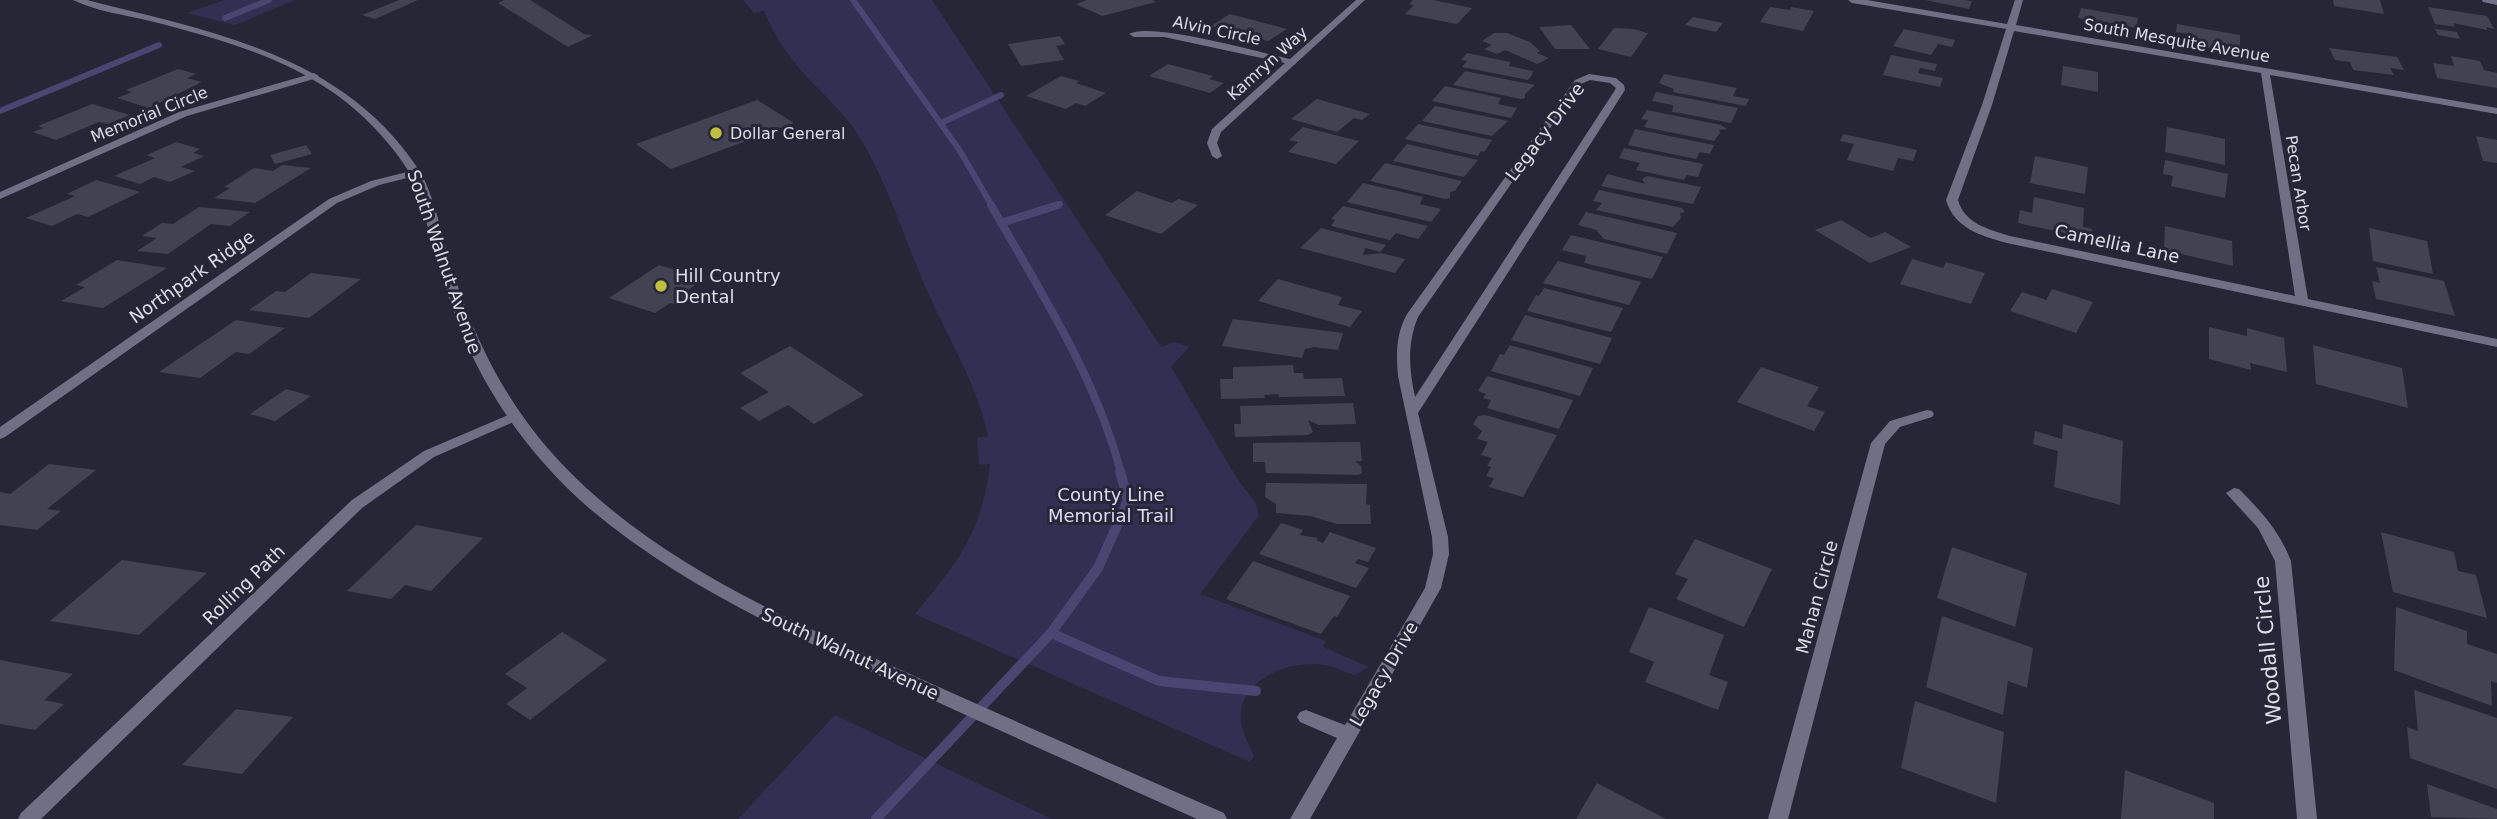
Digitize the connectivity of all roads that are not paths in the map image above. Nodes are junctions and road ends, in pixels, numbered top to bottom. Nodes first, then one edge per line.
1 (77, 0) edge
2 (1361, 0) edge
3 (1852, 0) edge
4 (2020, 0) edge
5 (2486, 0) edge
6 (2497, 2) edge
7 (2010, 27) junction
8 (1134, 34) dead end
9 (1292, 62) junction
10 (2265, 71) junction
11 (314, 76) junction
12 (2497, 111) edge
13 (1217, 156) dead end
14 (415, 173) junction
15 (0, 196) edge
16 (2302, 300) junction
17 (2497, 343) edge
18 (1411, 413) junction
19 (1927, 414) dead end
20 (513, 417) junction
21 (0, 434) edge
22 (2234, 493) dead end
23 (1306, 717) dead end
24 (1349, 734) junction
25 (28, 819) edge
26 (1217, 819) edge
27 (1300, 819) edge
28 (1778, 819) edge
29 (2307, 819) edge

1 - 11 street, South Walnut Avenue
2 - 9 street, Kamryn Way
3 - 7 street, South Mesquite Avenue
4 - 7 street, Camellia Lane
5 - 6 street
7 - 10 street, South Mesquite Avenue
7 - 16 street, Camellia Lane
8 - 9 street, Alvin Circle
9 - 13 street, Kamryn Way
10 - 12 street, South Mesquite Avenue
10 - 16 street, Pecan Arbor
11 - 14 street, South Walnut Avenue
11 - 15 street, Memorial Circle
14 - 20 street, South Walnut Avenue
14 - 21 street, Northpark Ridge
16 - 17 street, Camellia Lane
18 - 18 street, Legacy Drive
18 - 24 street, Legacy Drive
19 - 28 street, Mahan Circle
20 - 25 street, Rolling Path
20 - 26 street, South Walnut Avenue
22 - 29 street, Woodall Circle
23 - 24 street, Legacy Drive
24 - 27 street, Legacy Drive

